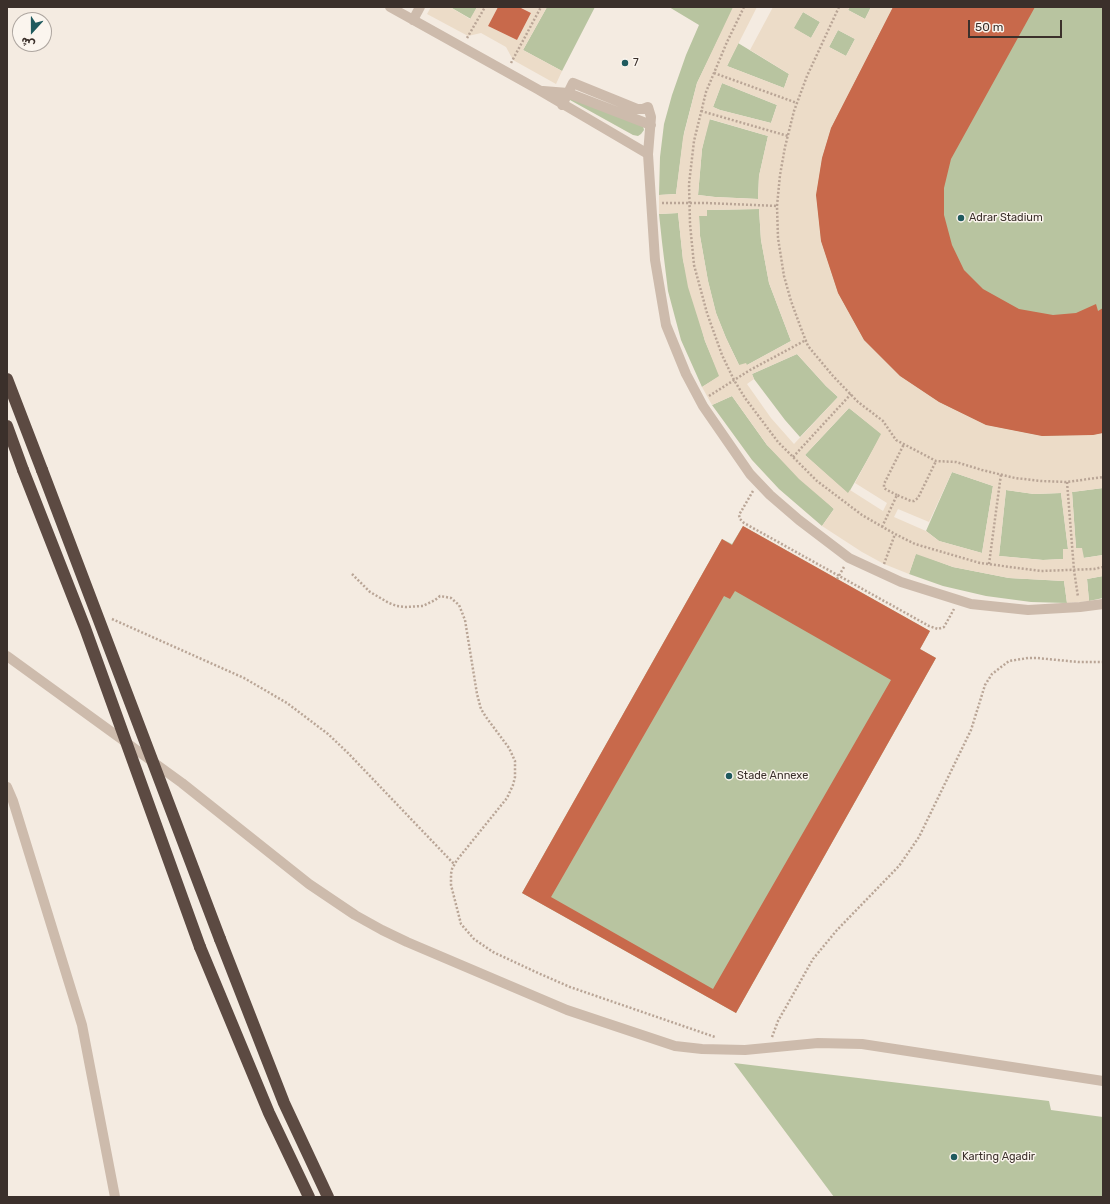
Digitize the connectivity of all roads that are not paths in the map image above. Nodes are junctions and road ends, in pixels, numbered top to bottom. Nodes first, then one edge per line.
1 (390, 7) edge
2 (420, 7) edge
3 (413, 20) junction
4 (539, 90) junction
5 (568, 93) junction
6 (562, 105) junction
7 (651, 125) junction
8 (648, 154) junction
9 (7, 378) edge
10 (7, 426) edge
11 (1103, 604) edge
12 (7, 656) edge
13 (7, 787) edge
14 (1103, 1081) edge
15 (115, 1197) edge
16 (309, 1197) edge
17 (328, 1197) edge

1 - 3 street
2 - 3 street
3 - 4 street
4 - 5 street
4 - 6 street
5 - 6 street
5 - 7 street
5 - 7 street
6 - 8 street
7 - 8 street
8 - 11 street
9 - 17 highway, bridge
10 - 16 highway, bridge
12 - 14 street
13 - 15 street

